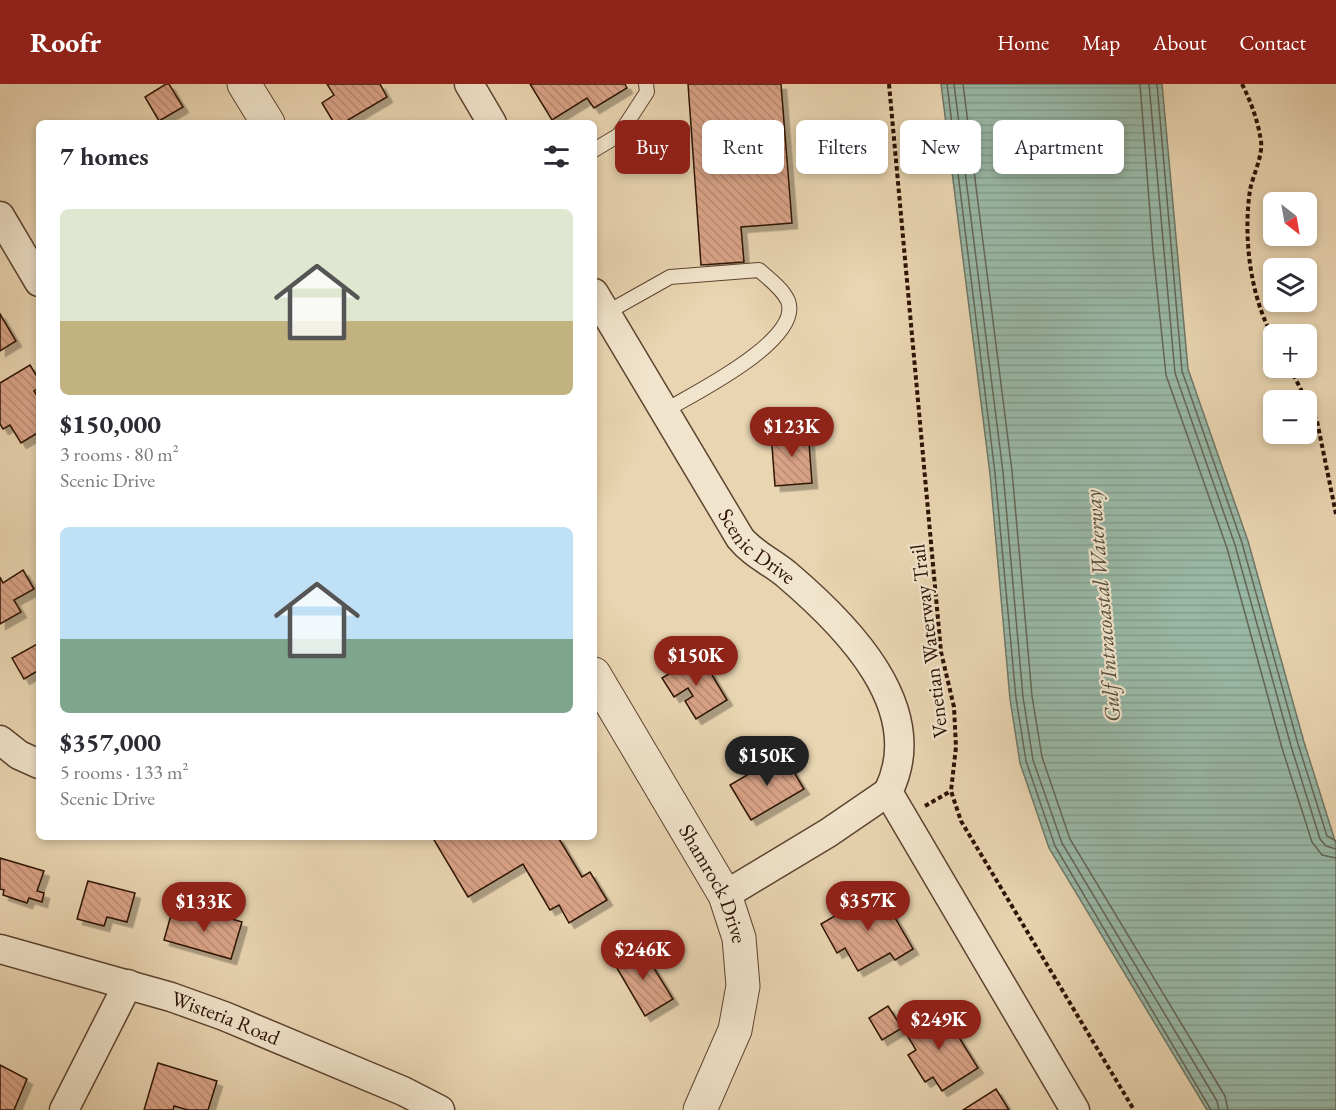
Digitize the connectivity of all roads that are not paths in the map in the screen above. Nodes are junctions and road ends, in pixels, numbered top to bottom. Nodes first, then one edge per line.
1 (244, 84) edge
2 (469, 84) edge
3 (646, 84) edge
4 (266, 120) edge
5 (490, 120) edge
6 (597, 148) edge
7 (0, 216) edge
8 (36, 277) edge
9 (600, 303) edge
10 (666, 410) junction
11 (597, 679) edge
12 (0, 740) edge
13 (36, 763) edge
14 (888, 792) junction
15 (725, 895) junction
16 (0, 949) edge
17 (128, 984) junction
18 (399, 1101) edge
19 (64, 1110) edge
20 (440, 1110) edge
21 (700, 1110) edge
22 (1075, 1110) edge

1 - 4 street
2 - 5 street
3 - 6 lane
7 - 8 street
9 - 10 street, Scenic Drive
9 - 10 lane
10 - 14 street, Scenic Drive
11 - 15 street, Shamrock Drive
12 - 13 street
14 - 15 street
14 - 22 street
15 - 21 street, Shamrock Drive
16 - 17 street, Wisteria Road
17 - 18 street, Wisteria Road
17 - 19 street
18 - 20 street, Wisteria Road

